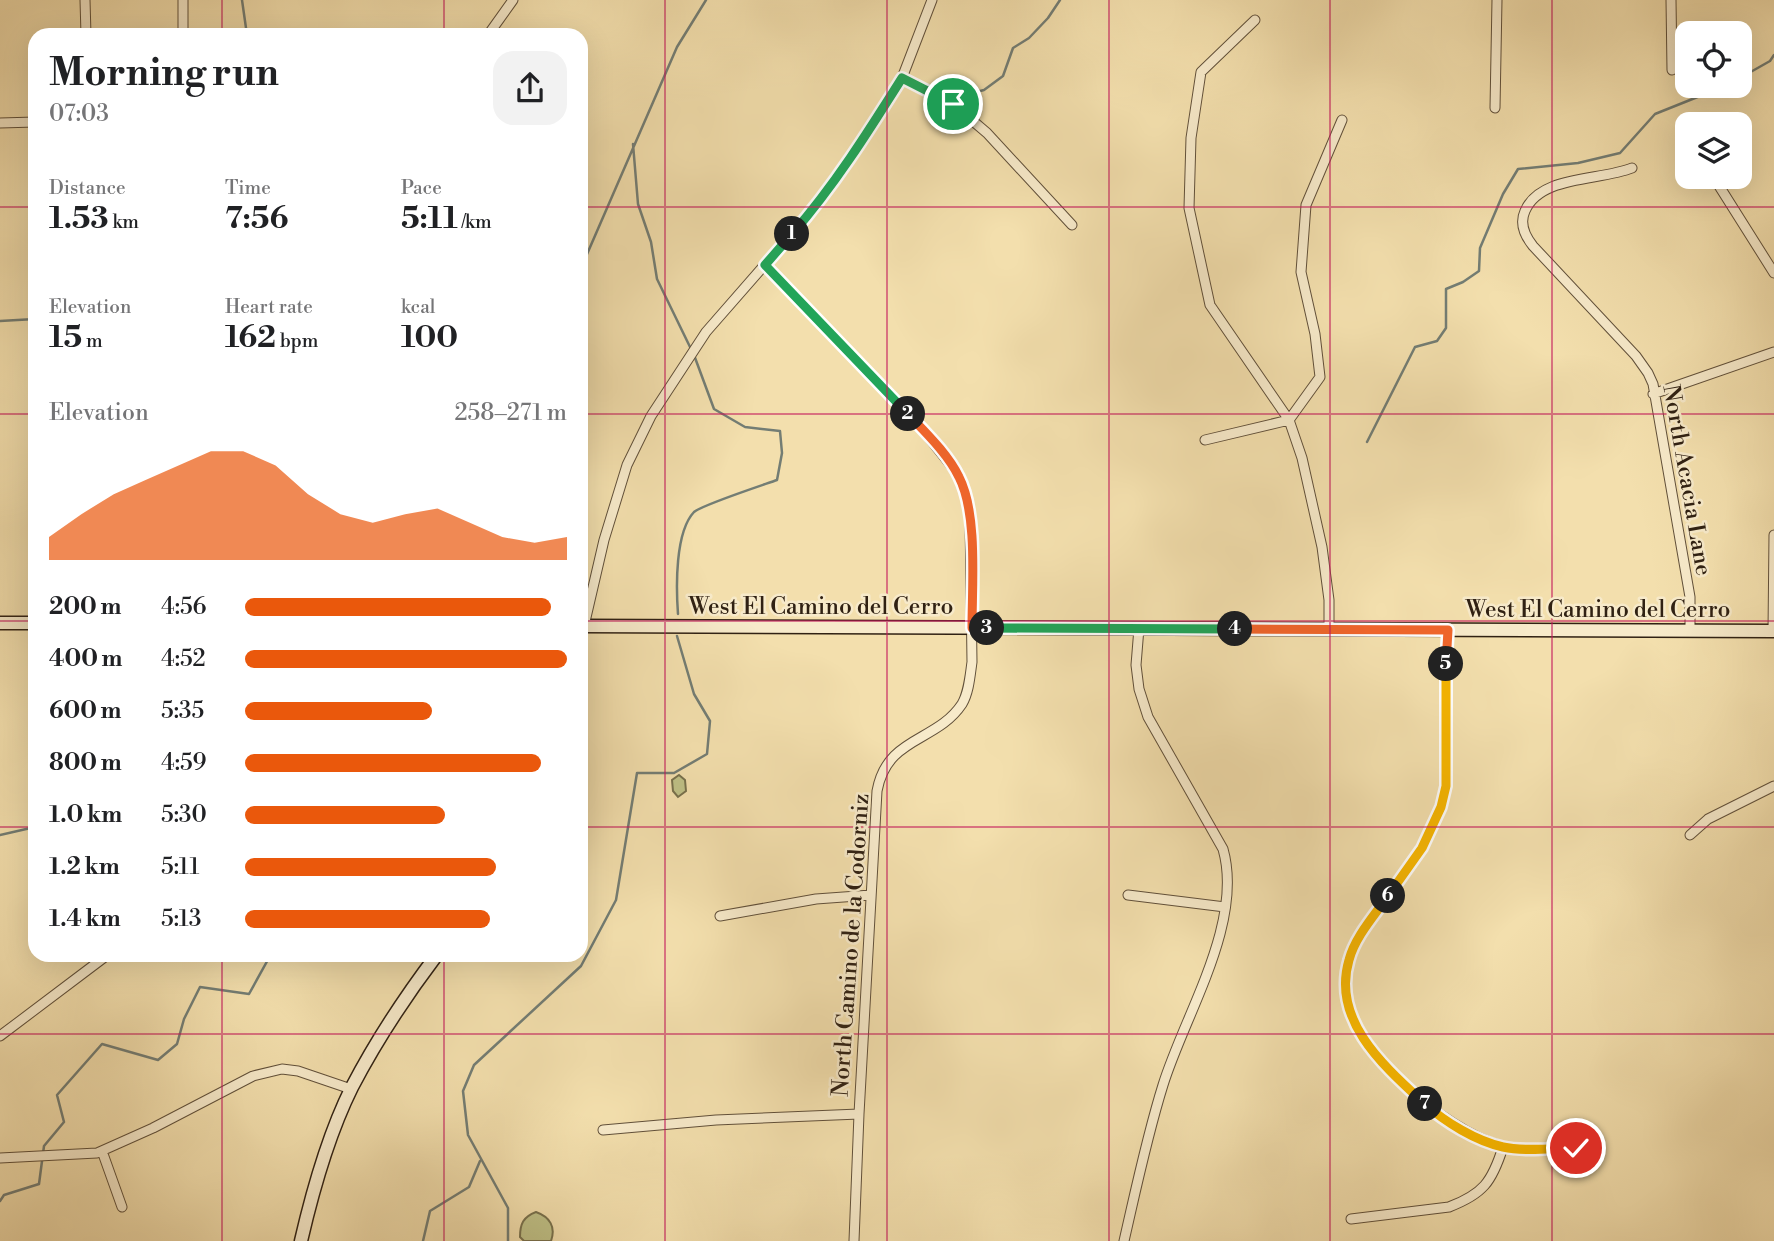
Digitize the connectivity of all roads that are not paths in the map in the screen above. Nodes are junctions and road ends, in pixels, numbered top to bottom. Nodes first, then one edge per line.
1 (85, 0) edge
2 (183, 0) edge
3 (513, 0) edge
4 (932, 0) edge
5 (1497, 0) edge
6 (1671, 0) edge
7 (1255, 20) dead end
8 (86, 28) edge
9 (183, 28) edge
10 (493, 28) edge
11 (1672, 70) dead end
12 (902, 78) junction
13 (1495, 108) dead end
14 (1342, 120) dead end
15 (28, 122) edge
16 (0, 123) edge
17 (1632, 168) dead end
18 (1721, 189) edge
19 (1073, 225) dead end
20 (765, 265) junction
21 (1774, 273) edge
22 (1774, 352) edge
23 (1653, 394) junction
24 (1289, 420) junction
25 (1205, 440) dead end
26 (1774, 535) edge
27 (588, 603) edge
28 (0, 623) edge
29 (28, 623) edge
30 (588, 626) edge
31 (972, 628) junction
32 (1139, 628) junction
33 (1329, 629) junction
34 (1448, 630) junction
35 (1690, 631) junction
36 (1774, 631) edge
37 (1774, 786) edge
38 (1690, 835) dead end
39 (871, 895) junction
40 (1128, 895) dead end
41 (1225, 907) junction
42 (719, 916) dead end
43 (98, 962) edge
44 (432, 962) edge
45 (0, 1036) edge
46 (351, 1089) junction
47 (859, 1114) junction
48 (603, 1130) dead end
49 (1503, 1147) junction
50 (1586, 1150) dead end
51 (102, 1151) junction
52 (0, 1158) edge
53 (122, 1208) dead end
54 (1351, 1219) dead end
55 (301, 1241) edge
56 (854, 1241) edge
57 (1124, 1241) edge

1 - 8 street
2 - 9 street
3 - 10 street
4 - 12 street
5 - 13 street
6 - 11 street
7 - 24 street
12 - 19 street
12 - 20 street
14 - 24 street
15 - 16 street
17 - 23 street, North Acacia Lane
18 - 21 street
20 - 27 street
20 - 31 street, North Camino de la Codorniz
22 - 23 street
23 - 35 street, North Acacia Lane
24 - 25 street
24 - 33 street
26 - 36 street
28 - 29 street
30 - 31 street, West El Camino del Cerro
31 - 32 street, West El Camino del Cerro
31 - 39 street, North Camino de la Codorniz
32 - 33 street, West El Camino del Cerro
32 - 41 street
33 - 34 street, West El Camino del Cerro
34 - 35 street, West El Camino del Cerro
34 - 49 street
35 - 36 street, West El Camino del Cerro
37 - 38 street
39 - 42 street
39 - 47 street, North Camino de la Codorniz
40 - 41 street
41 - 57 street
43 - 45 street
44 - 46 street
46 - 51 street
46 - 55 street
47 - 48 street
47 - 56 street, North Camino de la Codorniz
49 - 50 street
49 - 54 street
51 - 52 street
51 - 53 street

